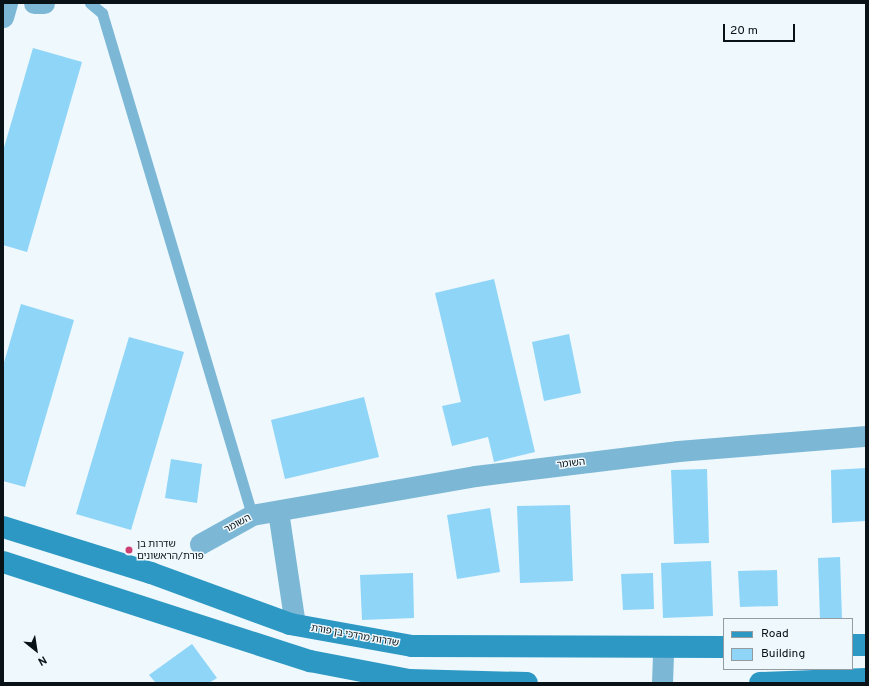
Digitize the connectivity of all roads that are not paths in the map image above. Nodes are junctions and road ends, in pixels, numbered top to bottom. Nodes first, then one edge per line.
1 (7, 3) edge
2 (34, 3) edge
3 (44, 3) edge
4 (90, 3) edge
5 (3, 17) edge
6 (866, 436) edge
7 (278, 511) junction
8 (252, 515) junction
9 (3, 528) edge
10 (200, 544) dead end
11 (3, 562) edge
12 (295, 625) junction
13 (853, 645) edge
14 (866, 645) edge
15 (723, 647) edge
16 (663, 648) junction
17 (866, 679) edge
18 (527, 683) edge
19 (662, 683) edge
20 (760, 683) edge

1 - 5 street
2 - 3 street
4 - 8 lane
6 - 7 street, השומר
7 - 8 street, השומר
7 - 12 street
8 - 10 street, השומר
9 - 12 street, שדרות מרדכי בן פורת
11 - 18 street
12 - 16 street, שדרות מרדכי בן פורת
13 - 14 street
15 - 16 street, שדרות מרדכי בן פורת
16 - 19 street
17 - 20 street

